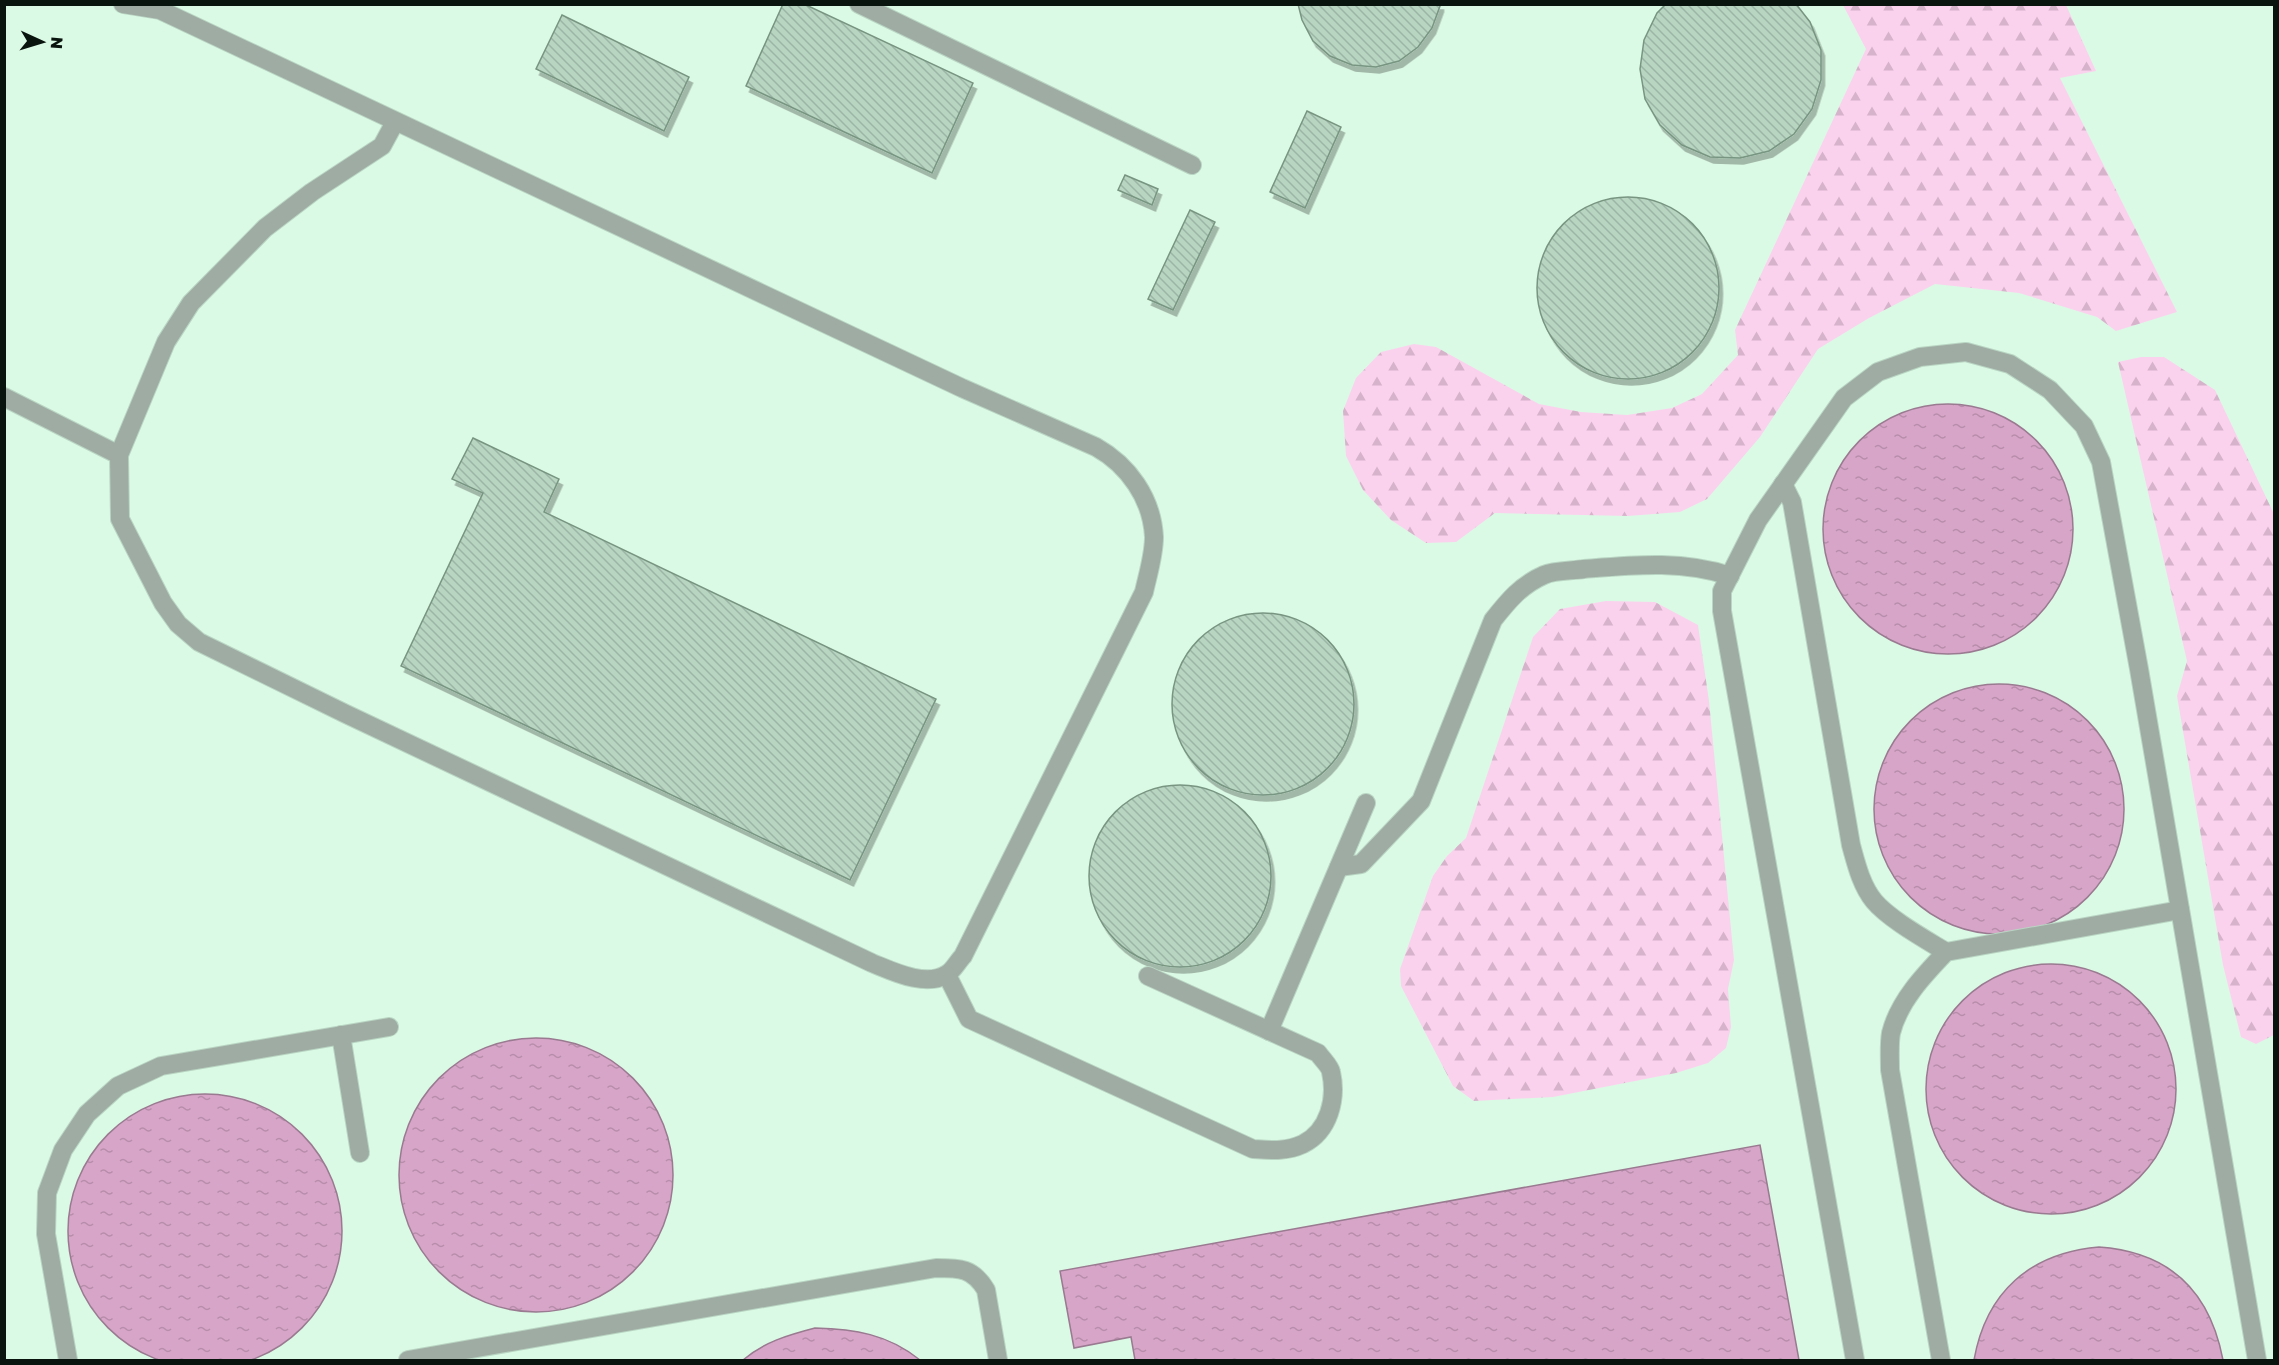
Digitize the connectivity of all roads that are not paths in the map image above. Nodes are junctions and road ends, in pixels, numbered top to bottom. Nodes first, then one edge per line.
1 (123, 4) edge
2 (859, 4) edge
3 (394, 122) junction
4 (1192, 165) dead end
5 (4, 397) edge
6 (119, 455) junction
7 (1783, 484) junction
8 (1730, 576) junction
9 (1366, 803) dead end
10 (1339, 867) junction
11 (2180, 910) junction
12 (1946, 952) junction
13 (947, 975) junction
14 (1148, 976) dead end
15 (389, 1027) dead end
16 (1269, 1031) junction
17 (341, 1035) junction
18 (360, 1153) dead end
19 (68, 1360) edge
20 (408, 1360) edge
21 (998, 1360) edge
22 (1856, 1360) edge
23 (1941, 1360) edge
24 (2257, 1360) edge

1 - 3 lane
2 - 4 lane
3 - 6 lane
3 - 13 lane
5 - 6 lane
6 - 13 lane
7 - 8 lane
7 - 11 lane
7 - 12 lane
8 - 10 lane
8 - 22 lane
9 - 10 lane
10 - 16 lane
11 - 12 lane
11 - 24 lane
12 - 23 lane
13 - 16 lane
14 - 16 lane
15 - 17 lane
17 - 18 lane
17 - 19 lane
20 - 21 lane

